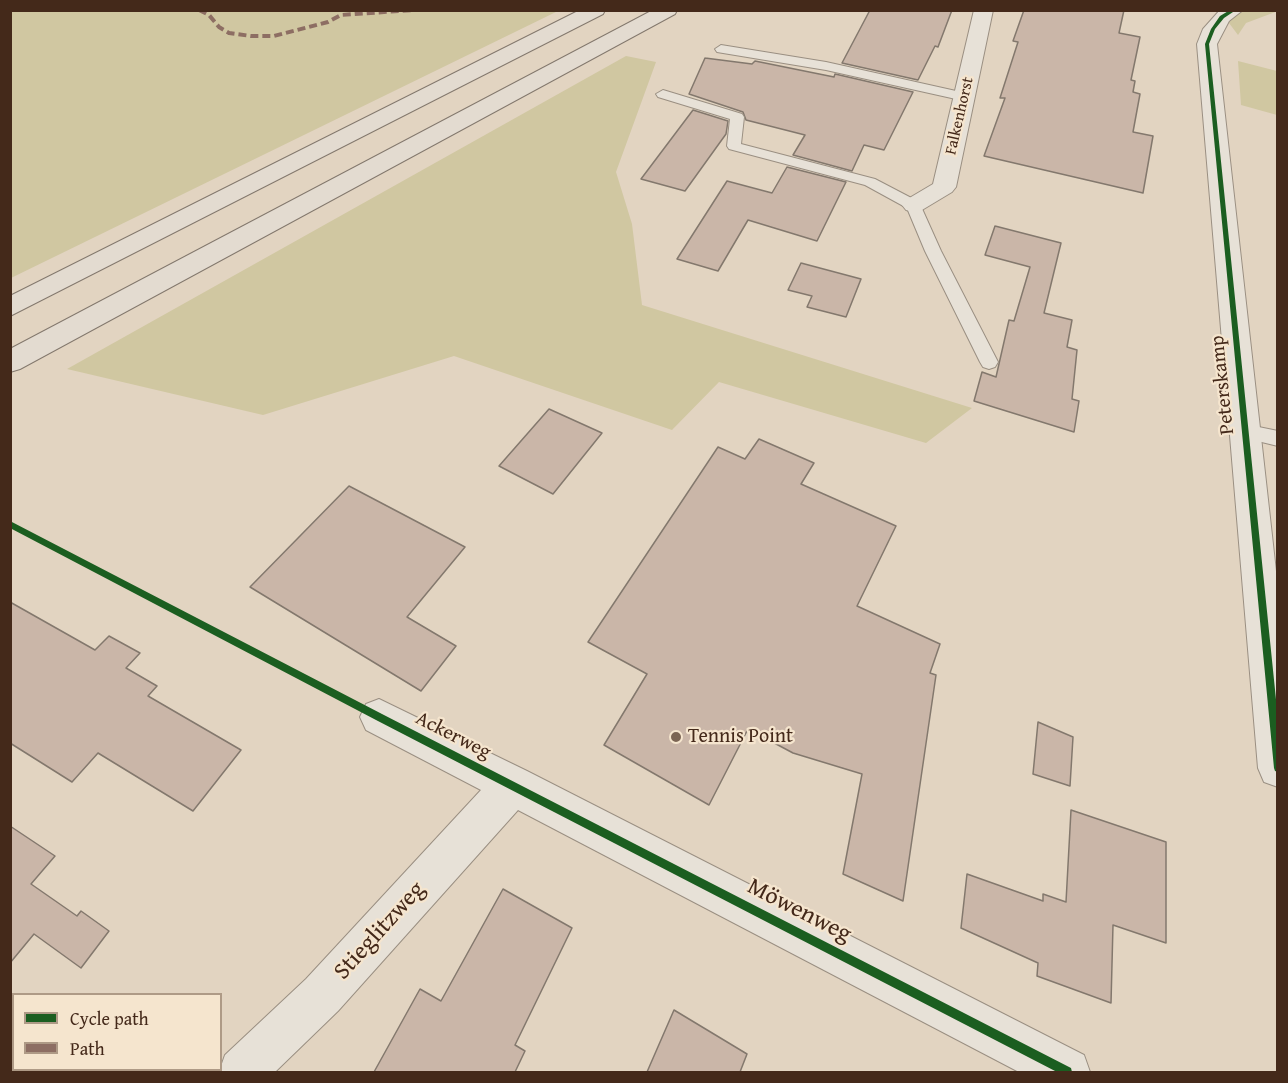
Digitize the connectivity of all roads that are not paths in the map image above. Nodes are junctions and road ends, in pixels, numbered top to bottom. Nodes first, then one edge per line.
1 (596, 10) edge
2 (668, 10) edge
3 (984, 10) edge
4 (1228, 11) edge
5 (721, 49) dead end
6 (663, 94) dead end
7 (965, 97) junction
8 (914, 205) junction
9 (10, 307) edge
10 (10, 362) edge
11 (989, 362) dead end
12 (1244, 431) junction
13 (1278, 439) edge
14 (379, 717) dead end
15 (1278, 768) edge
16 (513, 785) junction
17 (242, 1072) edge
18 (1067, 1072) edge

1 - 9 highway
2 - 10 highway
3 - 7 street, Falkenhorst
4 - 12 street, Peterskamp
5 - 7 lane
6 - 8 lane
7 - 8 street, Falkenhorst
8 - 11 lane
12 - 13 lane
12 - 15 street, Peterskamp
14 - 16 street, Ackerweg
16 - 17 street, Stieglitzweg
16 - 18 street, Möwenweg

